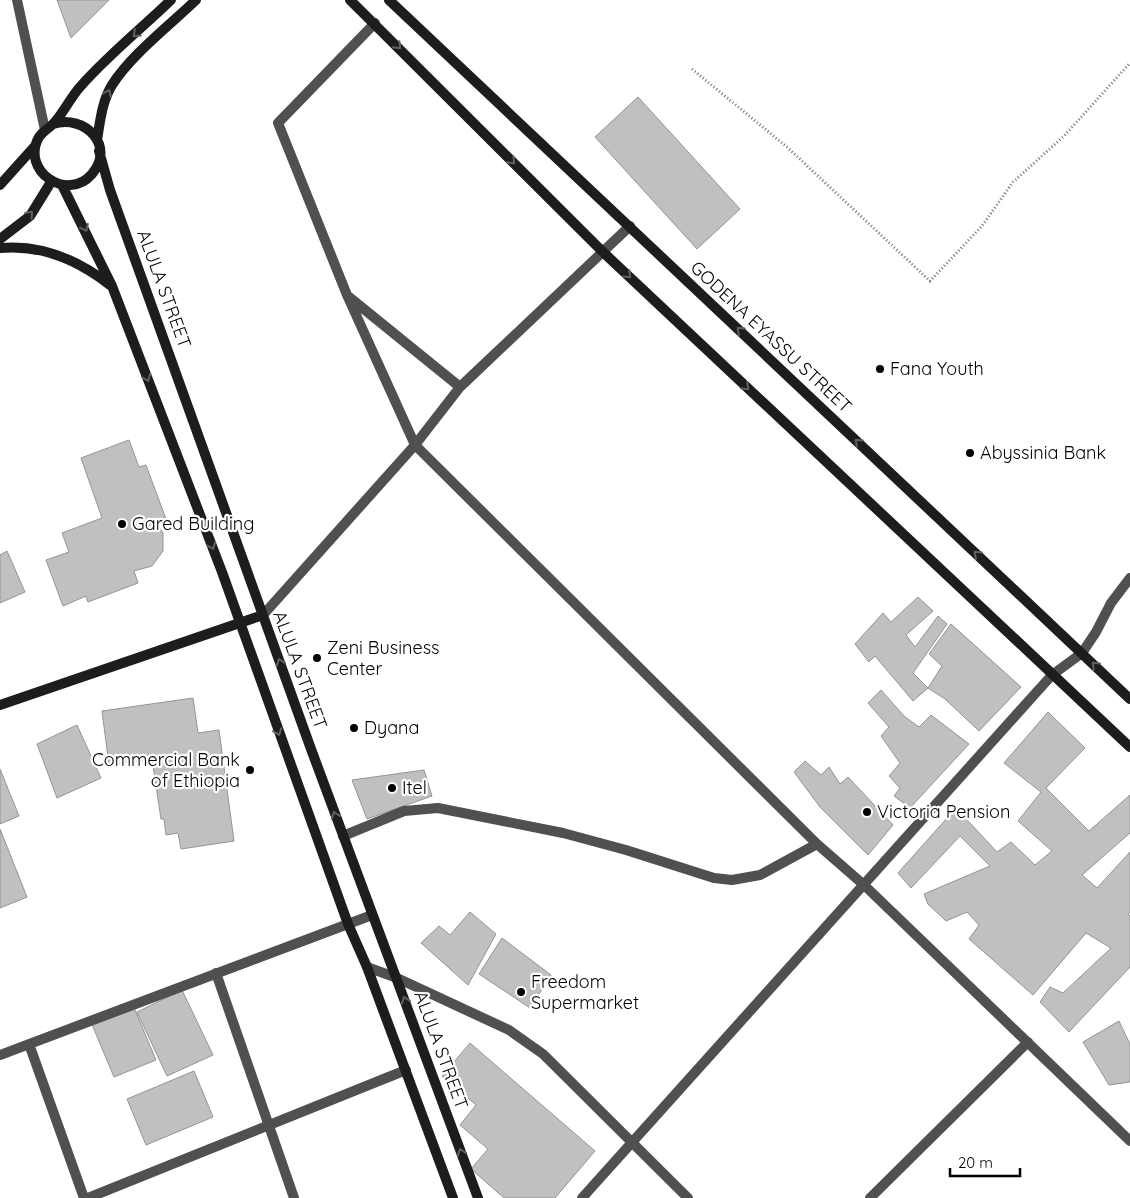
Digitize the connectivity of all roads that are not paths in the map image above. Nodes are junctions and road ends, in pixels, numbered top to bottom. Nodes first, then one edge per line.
1 (17, 0) edge
2 (171, 0) edge
3 (196, 0) edge
4 (350, 0) edge
5 (389, 0) edge
6 (375, 22) junction
7 (49, 127) junction
8 (97, 140) junction
9 (35, 146) junction
10 (99, 151) junction
11 (51, 182) junction
12 (0, 185) edge
13 (62, 186) junction
14 (630, 226) junction
15 (0, 239) edge
16 (0, 248) edge
17 (604, 252) junction
18 (112, 286) junction
19 (347, 295) junction
20 (460, 387) junction
21 (415, 445) junction
22 (1130, 578) edge
23 (263, 615) junction
24 (238, 622) junction
25 (1082, 653) junction
26 (1052, 675) junction
27 (1130, 699) edge
28 (0, 705) edge
29 (1130, 747) edge
30 (343, 836) junction
31 (817, 844) junction
32 (864, 886) junction
33 (372, 915) junction
34 (348, 924) junction
35 (367, 967) junction
36 (216, 973) junction
37 (397, 978) junction
38 (1028, 1042) junction
39 (29, 1044) junction
40 (0, 1055) edge
41 (406, 1070) junction
42 (268, 1125) junction
43 (1130, 1141) edge
44 (632, 1143) junction
45 (86, 1198) edge
46 (294, 1198) edge
47 (453, 1198) edge
48 (478, 1198) edge
49 (582, 1198) edge
50 (688, 1198) edge
51 (870, 1198) edge

1 - 7 street
2 -> 7 street
8 -> 3 street
4 - 6 street
5 - 14 street, GODENA EYASSU STREET
6 -> 17 street
6 - 19 street
7 - 8 street
7 - 9 street
8 - 10 street
9 - 11 street
9 - 12 street
10 - 13 street
10 - 23 street, ALULA STREET
11 - 13 street
15 -> 11 street
13 -> 18 street
14 - 17 street
25 -> 14 street, GODENA EYASSU STREET
16 - 18 street
17 - 20 street
17 -> 26 street
18 -> 24 street
19 - 20 street
19 - 21 street
20 - 21 street
21 - 23 street
21 - 31 street
22 - 25 street
23 - 24 street
30 -> 23 street, ALULA STREET
24 - 28 street
24 -> 34 street
25 - 26 street
27 -> 25 street, GODENA EYASSU STREET
26 - 29 street
26 - 32 street
30 - 31 street
30 - 33 street, ALULA STREET
31 - 32 street
32 - 38 street
32 - 44 street
33 - 34 street
33 - 37 street, ALULA STREET
34 - 35 street
34 - 36 street
35 - 37 street
35 - 41 street
36 - 39 street
36 - 42 street
37 - 44 street
48 -> 37 street, ALULA STREET
38 - 43 street
38 - 51 street
39 - 40 street
39 - 45 street
41 - 42 street
41 - 47 street
42 - 45 street
42 - 46 street
44 - 49 street
44 - 50 street

